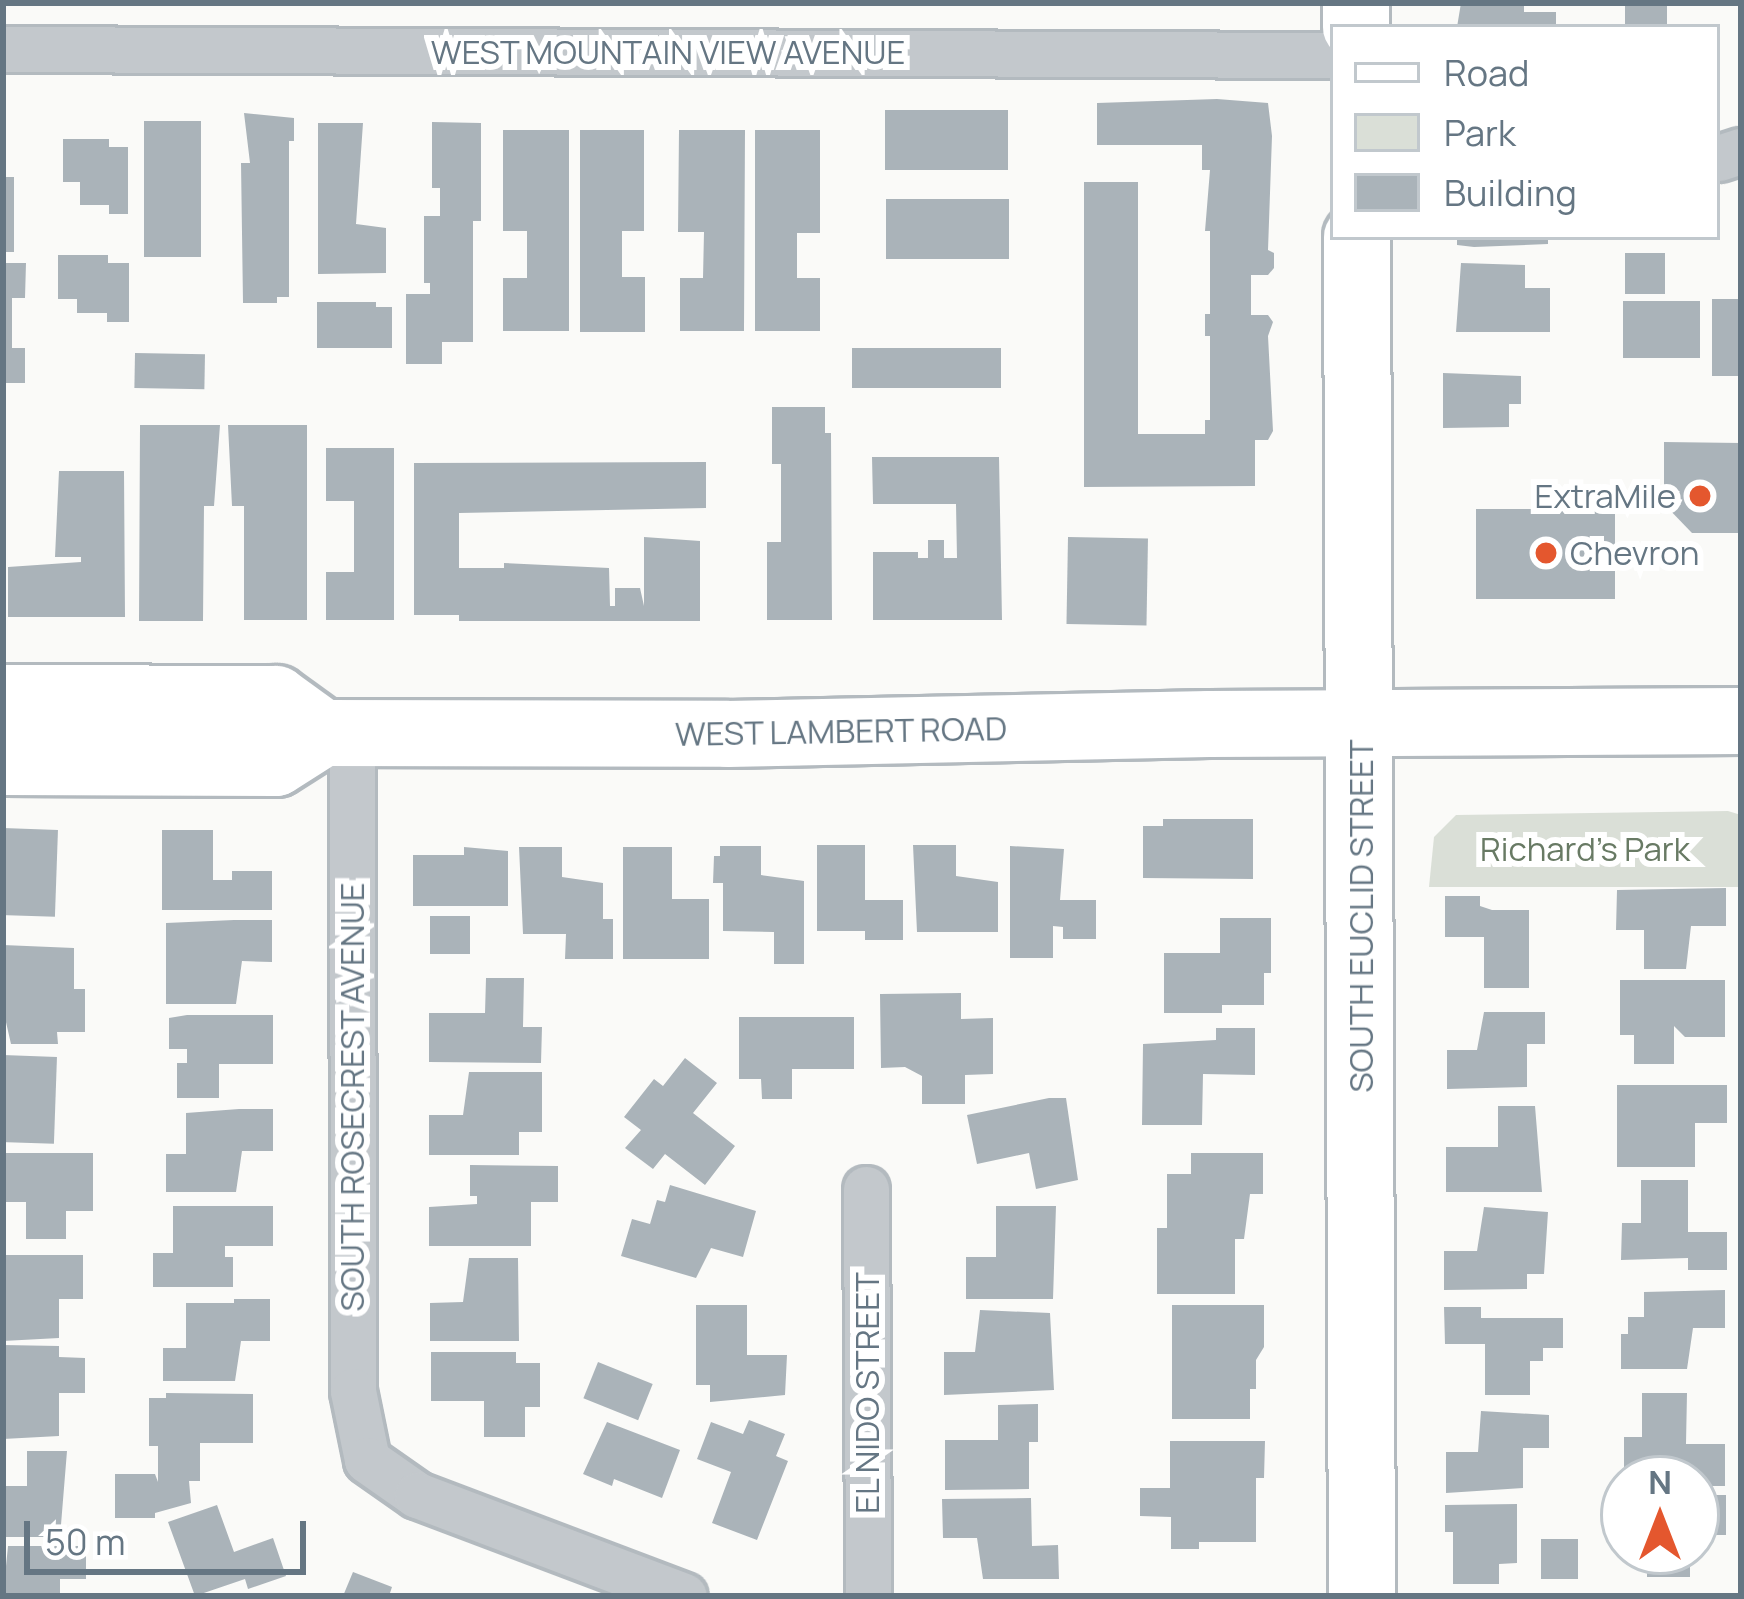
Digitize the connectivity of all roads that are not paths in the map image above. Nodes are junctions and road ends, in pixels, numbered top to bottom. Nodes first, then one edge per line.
1 (3, 49) edge
2 (1330, 55) edge
3 (1358, 240) edge
4 (3, 698) edge
5 (1741, 721) edge
6 (1360, 724) junction
7 (337, 733) junction
8 (3, 762) edge
9 (866, 1189) dead end
10 (684, 1596) edge
11 (868, 1596) edge
12 (1362, 1596) edge

1 - 2 street, WEST MOUNTAIN VIEW AVENUE
3 - 6 main road, SOUTH EUCLID STREET
4 - 7 main road
5 - 6 main road, WEST LAMBERT ROAD
6 - 7 main road, WEST LAMBERT ROAD
6 - 12 main road, SOUTH EUCLID STREET
7 - 8 main road
7 - 10 street, SOUTH ROSECREST AVENUE
9 - 11 street, EL NIDO STREET

